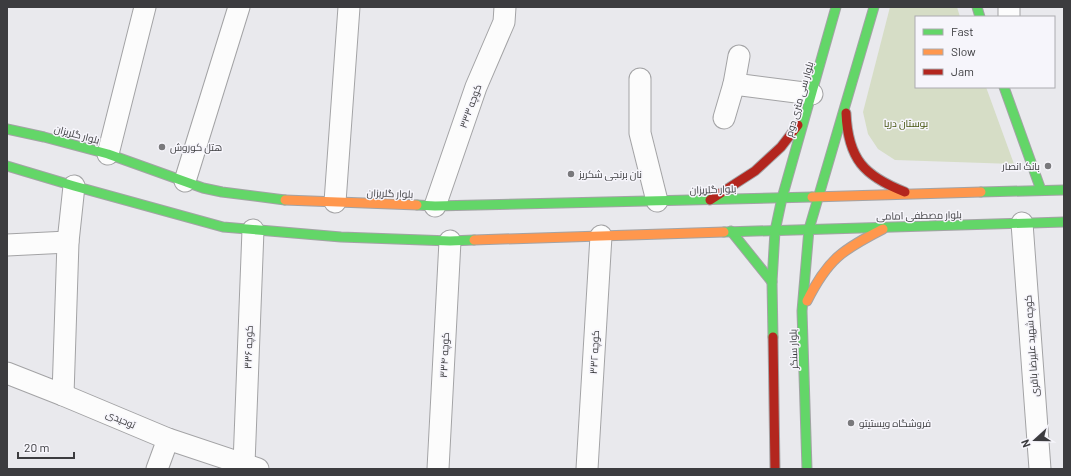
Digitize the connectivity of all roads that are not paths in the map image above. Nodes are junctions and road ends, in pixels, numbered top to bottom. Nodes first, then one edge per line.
1 (145, 7) edge
2 (240, 7) edge
3 (349, 7) edge
4 (505, 7) edge
5 (836, 7) edge
6 (874, 7) edge
7 (739, 56) dead end
8 (640, 78) dead end
9 (734, 84) junction
10 (1004, 88) edge
11 (1012, 88) edge
12 (812, 94) junction
13 (846, 105) junction
14 (1013, 111) junction
15 (805, 116) junction
16 (724, 118) dead end
17 (7, 129) edge
18 (108, 154) junction
19 (7, 166) edge
20 (185, 182) junction
21 (74, 186) junction
22 (1041, 190) junction
23 (1064, 190) edge
24 (910, 194) junction
25 (818, 196) junction
26 (782, 198) junction
27 (709, 200) junction
28 (657, 201) junction
29 (335, 202) junction
30 (435, 206) junction
31 (1064, 222) edge
32 (1022, 223) junction
33 (887, 227) junction
34 (809, 229) junction
35 (253, 230) junction
36 (731, 231) junction
37 (775, 231) junction
38 (601, 236) junction
39 (450, 241) junction
40 (68, 242) junction
41 (7, 245) edge
42 (772, 282) junction
43 (802, 311) junction
44 (7, 373) edge
45 (63, 395) junction
46 (168, 438) junction
47 (251, 466) edge
48 (156, 469) edge
49 (438, 469) edge
50 (587, 469) edge
51 (775, 469) edge
52 (807, 469) edge
53 (1040, 469) edge

1 - 18 street
2 - 20 street
3 - 29 street
4 - 30 street, کوچه ۳۳۳
5 - 12 main road, بلوار سی متری دوم
6 - 13 main road
7 - 9 street
8 - 28 street
9 - 12 street
9 - 16 street
10 - 14 main road
11 - 14 street
12 - 15 main road, بلوار سی متری دوم
13 - 24 main road
13 - 25 main road
14 - 22 main road
15 - 26 main road, بلوار سی متری دوم
15 - 27 main road
17 - 18 main road, بلوار گلریزان
18 - 20 main road, بلوار گلریزان
19 - 21 main road
20 - 29 main road, بلوار گلریزان
21 - 35 main road
21 - 40 street
22 - 23 main road, بلوار مصطفی امامی
22 - 24 main road, بلوار مصطفی امامی
24 - 25 main road, بلوار مصطفی امامی
25 - 26 main road, بلوار مصطفی امامی
25 - 34 main road, بلوار سنگر
26 - 27 main road, بلوار گلریزان
26 - 37 main road, بلوار سی متری دوم
27 - 28 main road, بلوار گلریزان
28 - 30 main road, بلوار گلریزان
29 - 30 main road, بلوار گلریزان
31 - 32 main road, بلوار مصطفی امامی
32 - 33 main road, بلوار مصطفی امامی
32 - 53 street, کوچه شهید علیرضا باقری
33 - 34 main road, بلوار مصطفی امامی
33 - 43 main road
34 - 37 main road, بلوار مصطفی امامی
34 - 43 main road, بلوار سنگر
35 - 39 main road
35 - 47 street, کوچه ۳۳۶
36 - 37 main road
36 - 38 main road
36 - 42 main road
37 - 42 main road, بلوار سنگر
38 - 39 main road
38 - 50 street, کوچه ۳۳۲
39 - 49 street, کوچه ۳۳۴
40 - 41 street
40 - 45 street
42 - 51 main road, بلوار سنگر
43 - 52 main road, بلوار سنگر
44 - 45 street, توحیدی
45 - 46 street, توحیدی
46 - 47 street, توحیدی
46 - 48 street

